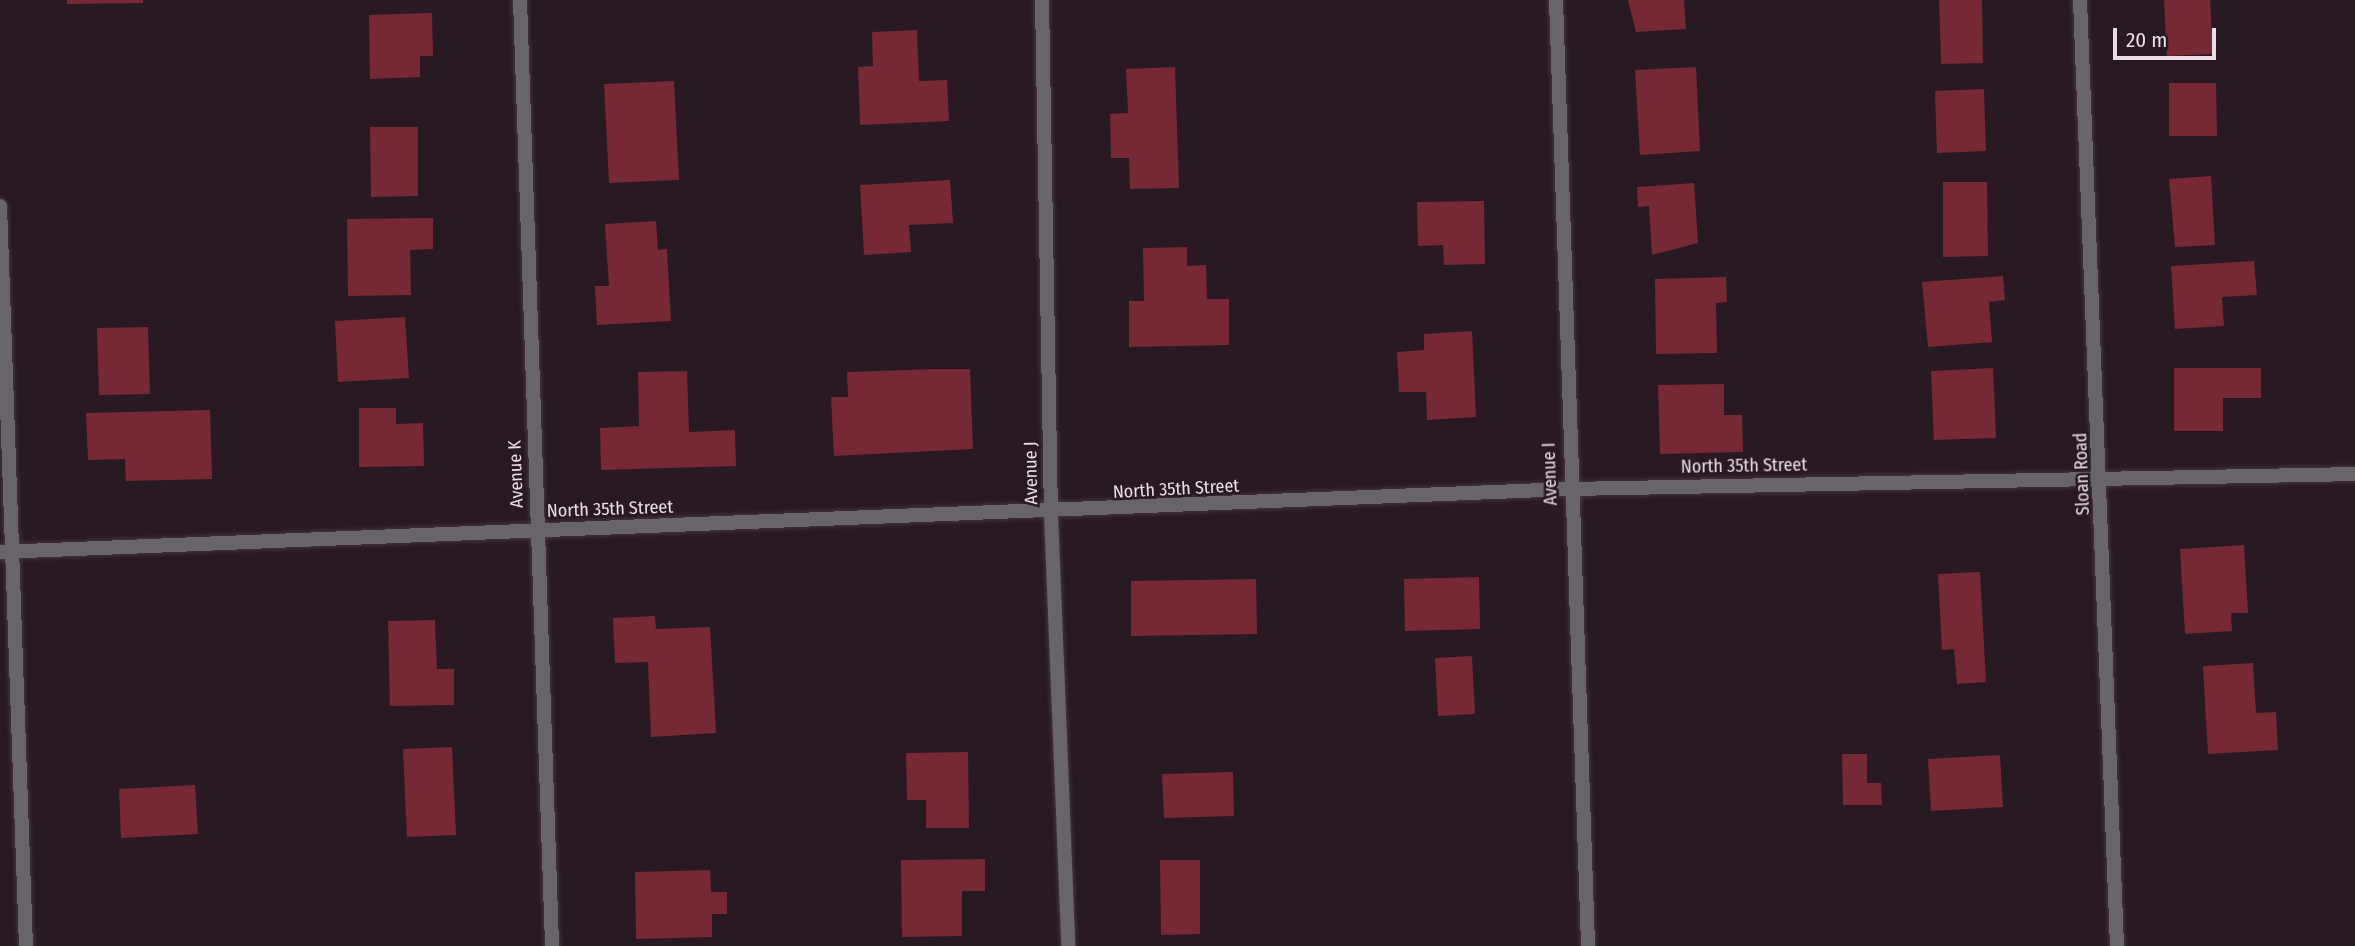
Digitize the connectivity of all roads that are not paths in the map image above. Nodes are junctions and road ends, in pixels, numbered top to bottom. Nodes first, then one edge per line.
1 (520, 0) edge
2 (1042, 0) edge
3 (1556, 0) edge
4 (2080, 0) edge
5 (0, 206) edge
6 (2355, 474) edge
7 (2102, 479) junction
8 (1570, 489) junction
9 (1051, 514) junction
10 (537, 531) junction
11 (6, 552) edge
12 (26, 946) edge
13 (552, 946) edge
14 (1068, 946) edge
15 (1588, 946) edge
16 (2117, 946) edge

1 - 10 street, Avenue K
2 - 9 street, Avenue J
3 - 8 street, Avenue I
4 - 7 street, Sloan Road
5 - 11 street
6 - 7 street, North 35th Street
7 - 8 street, North 35th Street
7 - 16 street, Sloan Road
8 - 9 street, North 35th Street
8 - 15 street, Avenue I
9 - 10 street, North 35th Street
9 - 14 street, Avenue J
10 - 11 street, North 35th Street
10 - 13 street, Avenue K
11 - 12 street

